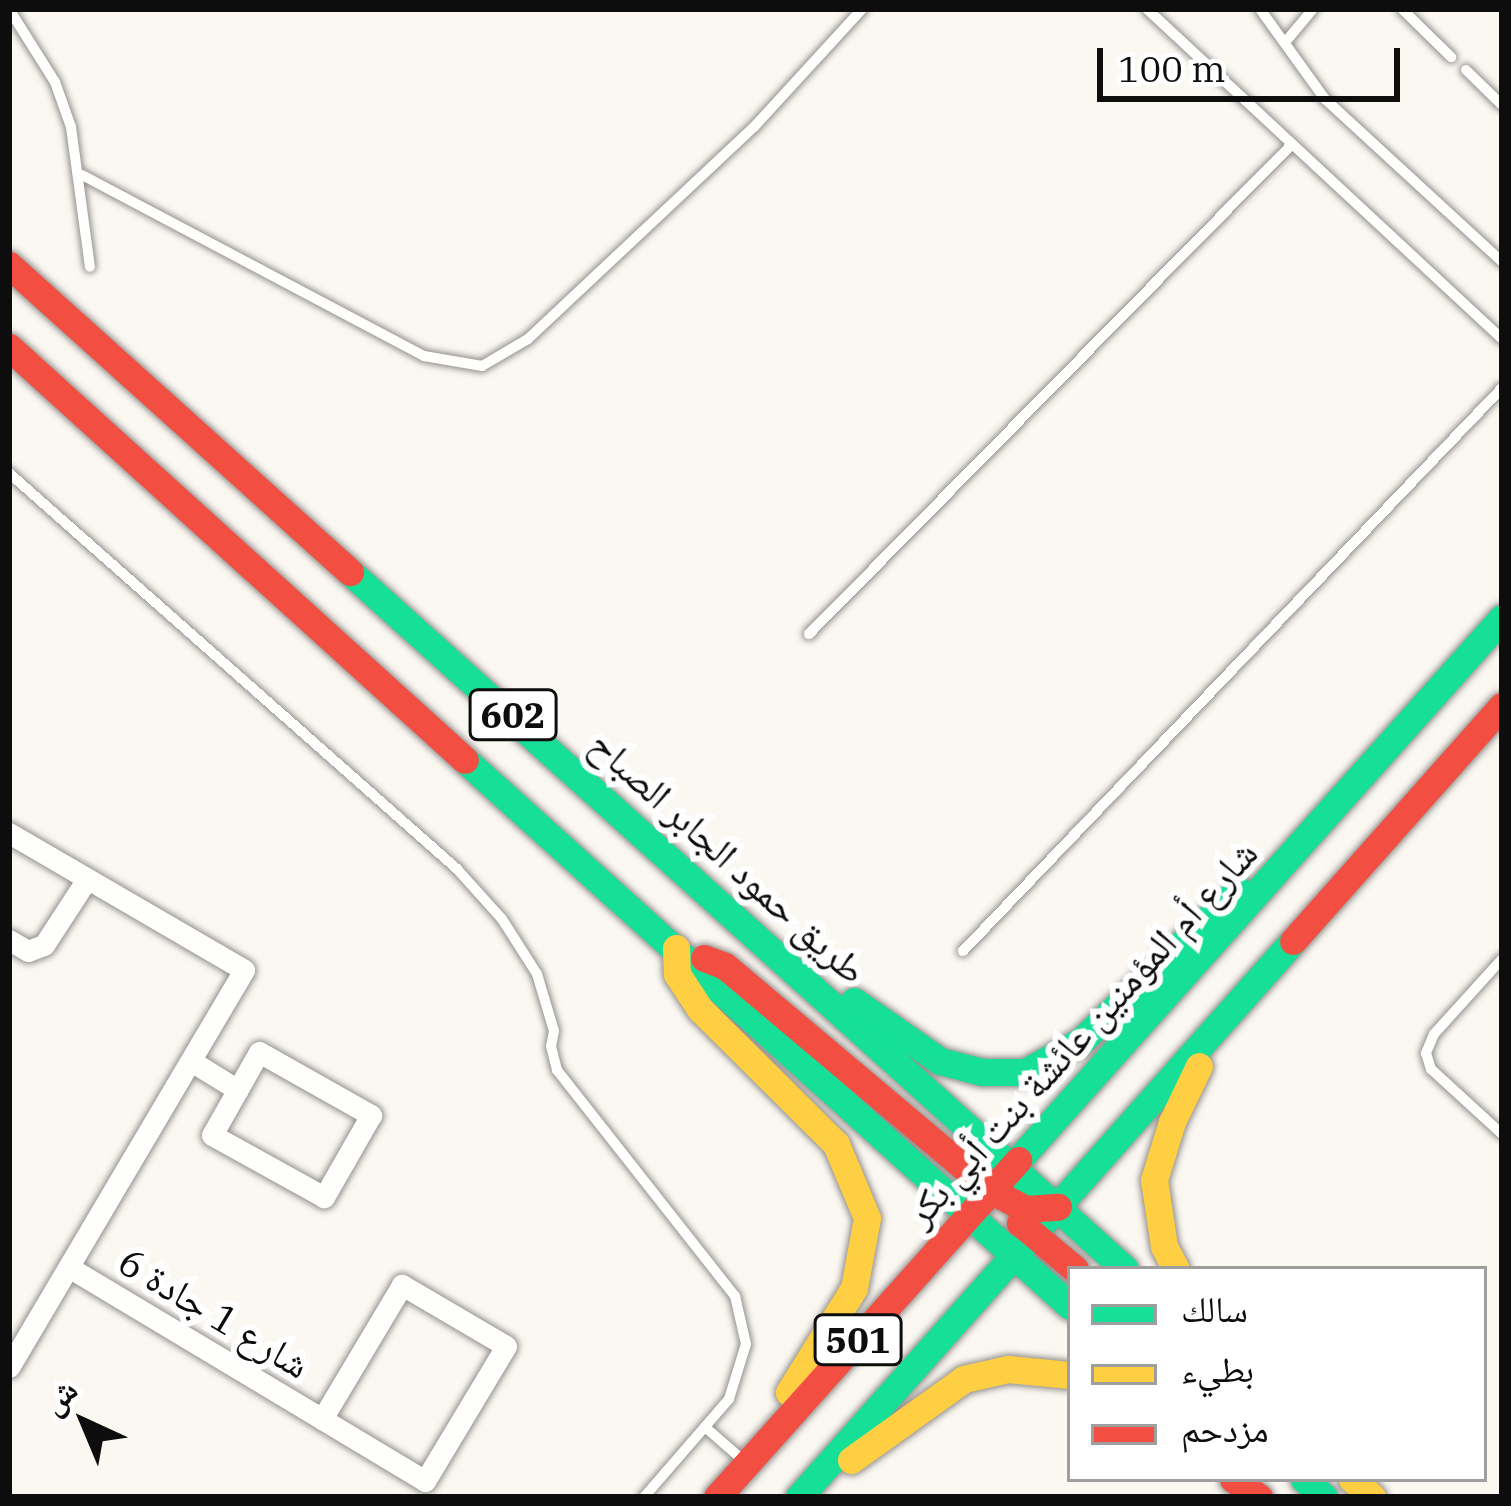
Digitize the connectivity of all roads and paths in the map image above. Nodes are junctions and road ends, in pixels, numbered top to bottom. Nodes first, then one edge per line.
1 (9, 9) edge
2 (862, 9) edge
3 (1147, 9) edge
4 (1260, 9) edge
5 (1312, 9) edge
6 (1402, 9) edge
7 (1286, 40) junction
8 (1451, 57) dead end
9 (1466, 70) dead end
10 (1502, 105) edge
11 (1291, 145) junction
12 (82, 175) junction
13 (1502, 262) edge
14 (9, 265) edge
15 (90, 267) dead end
16 (1502, 339) edge
17 (9, 347) edge
18 (1502, 388) edge
19 (9, 473) edge
20 (1502, 618) edge
21 (809, 634) dead end
22 (1502, 706) edge
23 (1339, 804) junction
24 (9, 833) edge
25 (87, 879) junction
26 (748, 926) junction
27 (9, 940) edge
28 (676, 948) junction
29 (963, 951) dead end
30 (1502, 959) edge
31 (1213, 1035) junction
32 (190, 1061) junction
33 (238, 1090) junction
34 (1502, 1134) edge
35 (1014, 1168) junction
36 (992, 1191) junction
37 (1058, 1207) junction
38 (969, 1216) junction
39 (1035, 1233) junction
40 (1014, 1256) junction
41 (1072, 1266) edge
42 (1122, 1266) edge
43 (1174, 1266) edge
44 (70, 1268) junction
45 (1067, 1303) edge
46 (9, 1367) edge
47 (1067, 1375) edge
48 (322, 1419) junction
49 (705, 1426) junction
50 (746, 1463) junction
51 (644, 1497) edge
52 (717, 1497) edge
53 (801, 1497) edge

1 - 12 lane
2 - 12 lane
3 - 11 lane
4 - 7 lane
5 - 7 lane
6 - 8 lane
7 - 13 lane
9 - 10 lane
11 - 16 lane
11 - 21 lane
12 - 15 lane
14 - 26 main road, طريق حمود الجابر الصباح / 602
17 - 28 main road, 602
18 - 29 lane
19 - 49 lane
20 - 23 main road, شارع أم المؤمنين عائشة بنت أبي بكر
22 - 31 main road
23 - 26 main road
23 - 35 main road, شارع أم المؤمنين عائشة بنت أبي بكر
24 - 25 street, شارع 1 جادة 6
25 - 27 street
25 - 32 street, شارع 1 جادة 6
26 - 35 main road, طريق حمود الجابر الصباح / 602
28 - 36 main road
28 - 38 main road, 602
28 - 50 main road
30 - 34 lane
31 - 37 main road
31 - 43 main road
32 - 33 street
32 - 44 street, شارع 1 جادة 6
33 - 33 street
35 - 36 main road, شارع أم المؤمنين عائشة بنت أبي بكر
35 - 37 main road, طريق حمود الجابر الصباح / 602
36 - 37 main road
36 - 38 main road, شارع أم المؤمنين عائشة بنت أبي بكر
37 - 39 main road
37 - 42 main road, طريق حمود الجابر الصباح / 602
38 - 39 main road
38 - 40 main road, 602
38 - 50 main road, شارع أم المؤمنين عائشة بنت أبي بكر / 501
39 - 40 main road
39 - 41 main road
40 - 45 main road, 602
40 - 53 main road, 501
44 - 46 street, شارع 1 جادة 6
44 - 48 street, شارع 1 جادة 6
47 - 53 main road
48 - 48 street, شارع 1 جادة 6
49 - 50 lane
49 - 51 lane
50 - 52 main road, شارع أم المؤمنين عائشة بنت أبي بكر / 501

